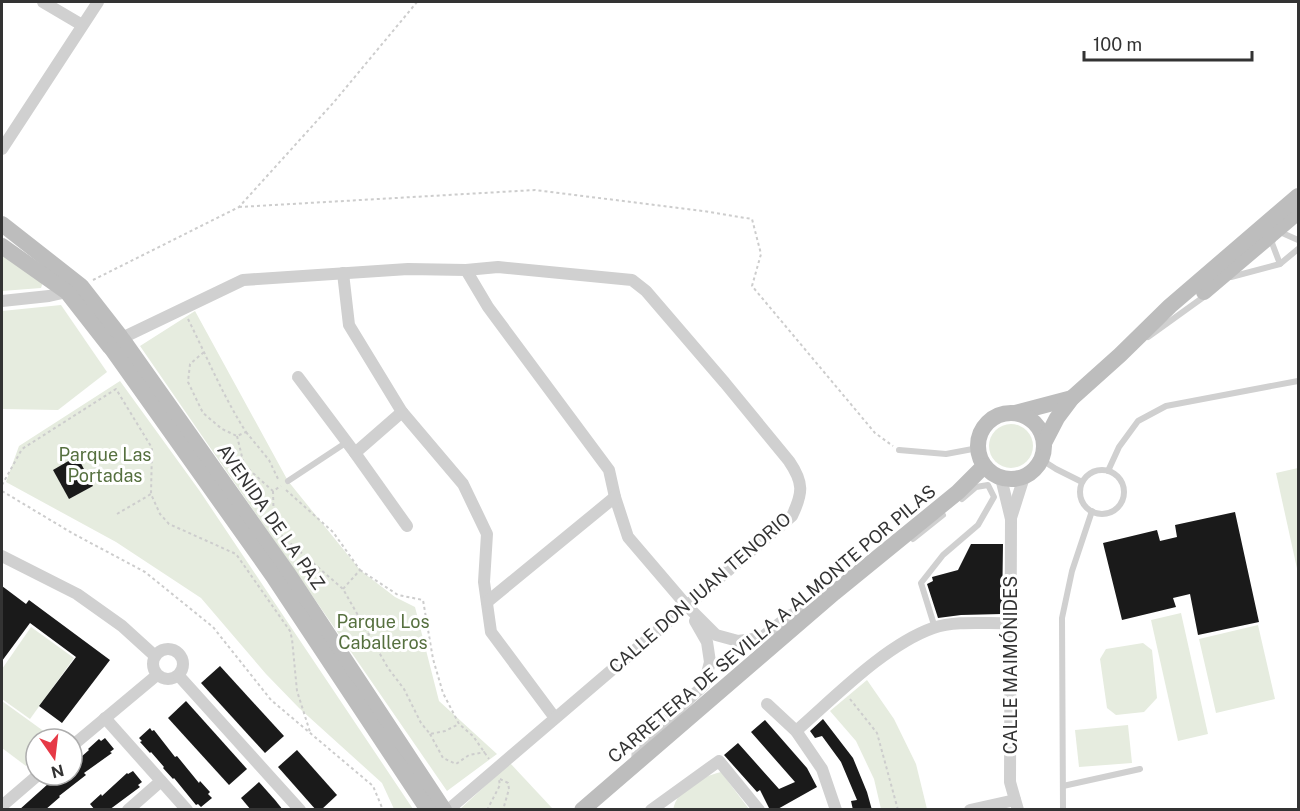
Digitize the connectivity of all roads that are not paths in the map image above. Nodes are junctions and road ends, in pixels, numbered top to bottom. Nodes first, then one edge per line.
1 (43, 2) edge
2 (98, 2) edge
3 (82, 25) junction
4 (2, 149) edge
5 (1299, 196) edge
6 (1299, 203) edge
7 (1299, 212) edge
8 (2, 224) edge
9 (1275, 232) junction
10 (1299, 240) edge
11 (2, 246) edge
12 (1299, 249) edge
13 (1219, 264) junction
14 (1280, 264) junction
15 (466, 270) junction
16 (343, 273) junction
17 (74, 289) junction
18 (2, 301) edge
19 (117, 342) junction
20 (1120, 355) junction
21 (1102, 371) junction
22 (298, 377) dead end
23 (1299, 381) edge
24 (1072, 398) junction
25 (402, 412) junction
26 (1013, 413) junction
27 (347, 442) junction
28 (978, 448) junction
29 (899, 450) road end
30 (1043, 451) junction
31 (355, 453) junction
32 (984, 466) junction
33 (1108, 471) junction
34 (1024, 477) junction
35 (1001, 478) junction
36 (288, 481) dead end
37 (1082, 482) junction
38 (615, 497) junction
39 (1092, 511) junction
40 (1011, 519) junction
41 (407, 526) dead end
42 (2, 556) edge
43 (484, 577) junction
44 (852, 579) junction
45 (507, 586) junction
46 (834, 593) junction
47 (487, 602) junction
48 (687, 606) junction
49 (1012, 623) junction
50 (934, 628) junction
51 (155, 657) junction
52 (157, 675) junction
53 (179, 676) junction
54 (767, 704) dead end
55 (105, 718) junction
56 (555, 718) junction
57 (796, 731) junction
58 (84, 736) edge
59 (638, 762) junction
60 (1140, 769) dead end
61 (161, 781) junction
62 (1063, 786) junction
63 (24, 787) edge
64 (1016, 805) edge
65 (2, 806) edge
66 (658, 807) edge
67 (128, 810) edge
68 (187, 810) edge
69 (300, 810) edge
70 (428, 810) edge
71 (446, 810) edge
72 (582, 810) edge
73 (759, 810) edge
74 (836, 810) edge
75 (970, 810) edge
76 (1063, 810) edge

1 - 3 street
2 - 3 street
3 - 4 street
5 - 13 main road
6 - 9 lane
7 - 9 main road
8 - 17 main road, AVENIDA DE LA PAZ
9 - 10 lane
9 - 13 lane
9 - 14 lane
9 - 20 main road
11 - 17 main road, AVENIDA DE LA PAZ
12 - 14 lane
13 - 20 main road
14 - 21 lane
15 - 16 street, CALLE DON JUAN TENORIO
15 - 38 street
15 - 48 street, CALLE DON JUAN TENORIO
16 - 19 street, CALLE DON JUAN TENORIO
16 - 25 street
17 - 18 street
17 - 19 main road, AVENIDA DE LA PAZ
19 - 70 main road, AVENIDA DE LA PAZ
19 - 71 main road, AVENIDA DE LA PAZ
20 - 21 main road
21 - 24 main road
22 - 27 street
23 - 33 lane
24 - 26 main road
24 - 30 main road
25 - 31 street
25 - 43 street
26 - 28 main road
26 - 30 main road
27 - 31 street
27 - 36 lane
28 - 29 lane
28 - 32 main road
30 - 34 main road
30 - 37 lane
31 - 41 street
32 - 35 main road
32 - 44 main road, CARRETERA DE SEVILLA A ALMONTE POR PILAS
33 - 37 lane
33 - 39 lane
34 - 35 main road
34 - 40 street, CALLE MAIMÓNIDES
35 - 40 street, CALLE MAIMÓNIDES
37 - 39 lane
38 - 45 street
38 - 48 street
39 - 62 lane
40 - 49 street, CALLE MAIMÓNIDES
42 - 51 street
43 - 45 street
43 - 47 street
44 - 46 main road, CARRETERA DE SEVILLA A ALMONTE POR PILAS
44 - 50 lane
45 - 47 street
46 - 48 street
46 - 59 main road, CARRETERA DE SEVILLA A ALMONTE POR PILAS
47 - 56 street
48 - 56 street, CALLE DON JUAN TENORIO
48 - 59 street
49 - 50 street
49 - 64 street, CALLE MAIMÓNIDES
50 - 57 street
51 - 52 street
51 - 53 street
52 - 53 street
52 - 55 street
53 - 69 street
54 - 57 street
55 - 58 street
55 - 61 street
56 - 71 street, CALLE DON JUAN TENORIO
57 - 74 street
59 - 72 main road, CARRETERA DE SEVILLA A ALMONTE POR PILAS
60 - 62 lane
61 - 67 street
61 - 68 street
62 - 76 lane
63 - 65 street
64 - 75 street
66 - 73 street

